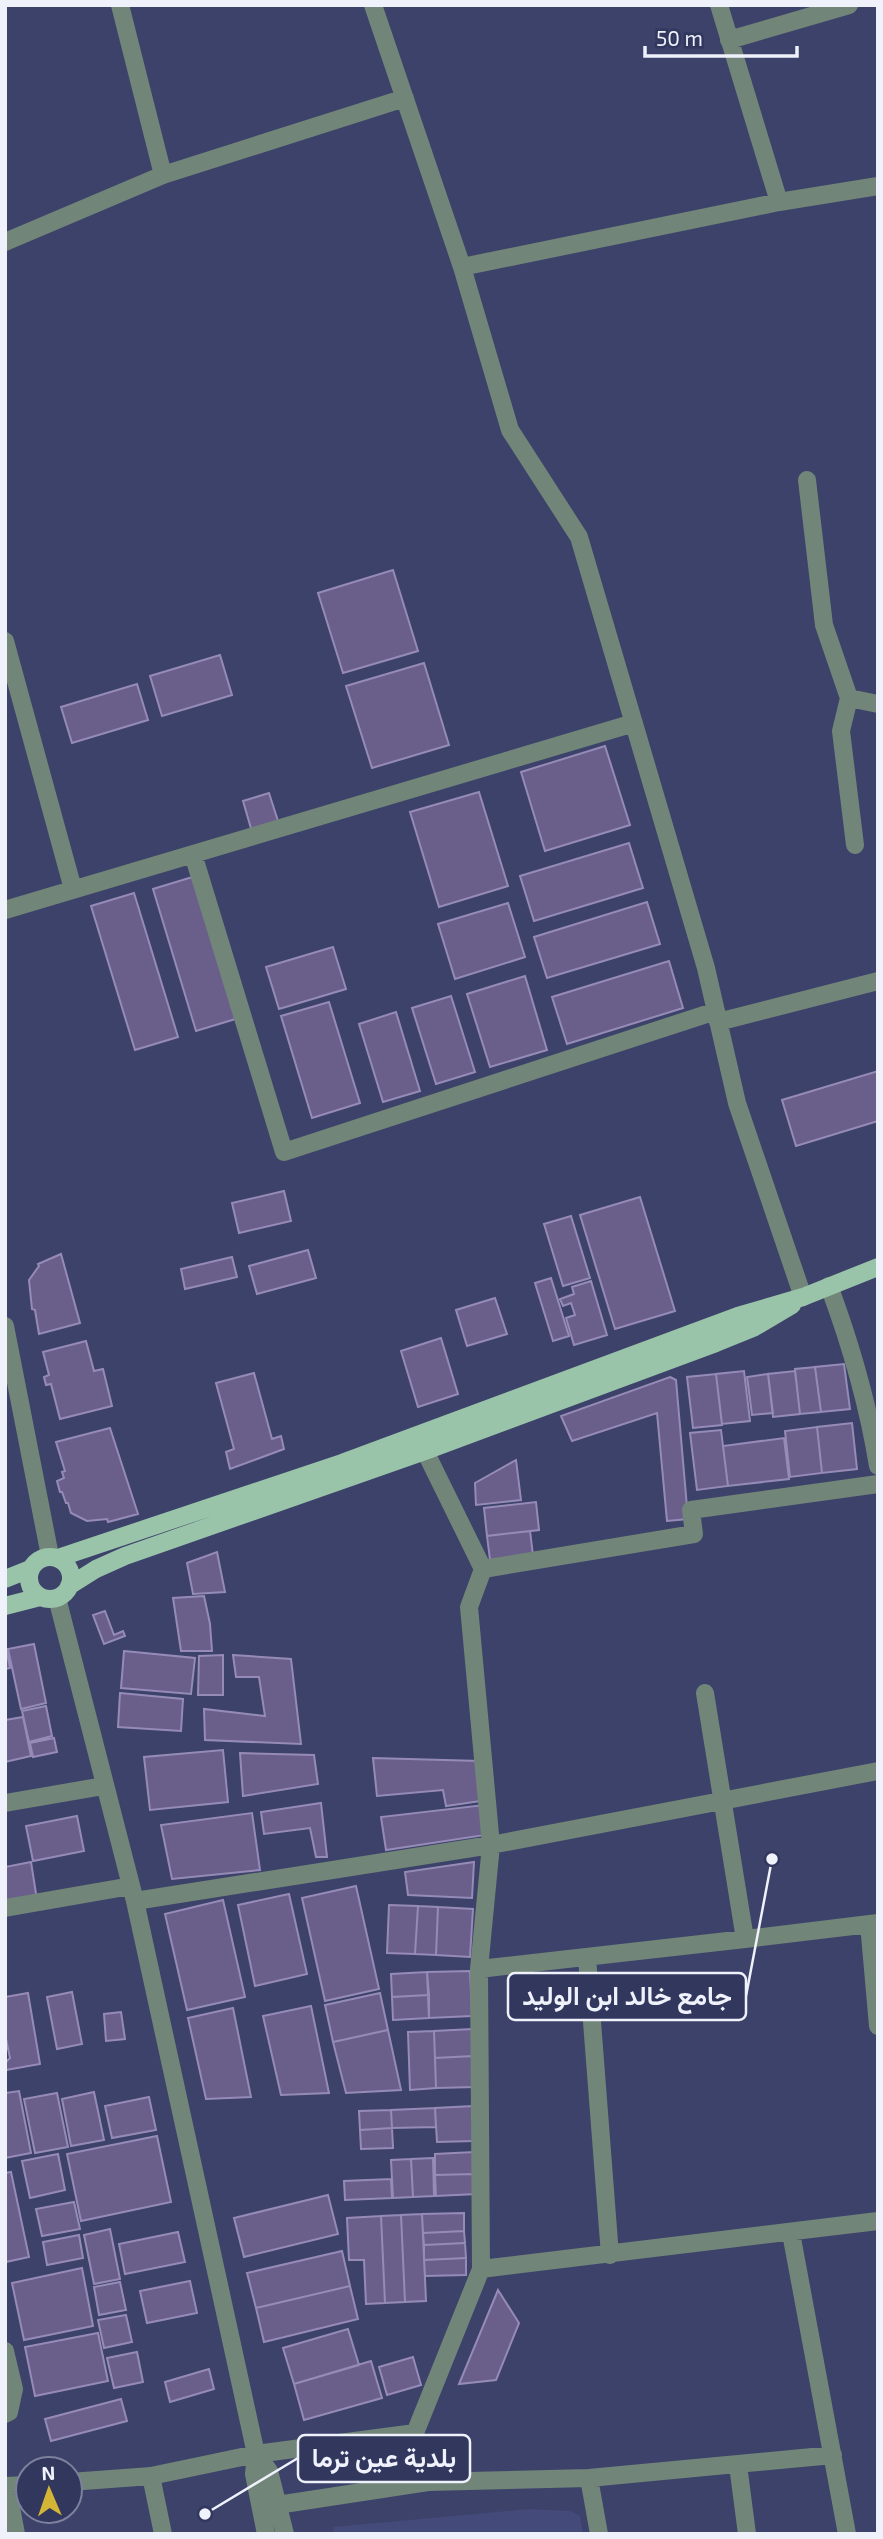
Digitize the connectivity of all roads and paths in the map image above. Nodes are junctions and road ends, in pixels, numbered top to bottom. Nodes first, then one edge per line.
1 (120, 5) edge
2 (373, 5) edge
3 (719, 5) edge
4 (849, 5) edge
5 (729, 40) junction
6 (405, 98) junction
7 (163, 175) junction
8 (878, 186) edge
9 (779, 202) junction
10 (5, 242) edge
11 (462, 267) junction
12 (807, 480) dead end
13 (5, 641) edge
14 (849, 698) junction
15 (878, 704) edge
16 (634, 723) junction
17 (855, 845) dead end
18 (193, 854) junction
19 (73, 890) junction
20 (5, 910) edge
21 (878, 981) edge
22 (717, 1017) junction
23 (878, 1267) edge
24 (829, 1286) junction
25 (803, 1297) junction
26 (5, 1326) edge
27 (425, 1451) junction
28 (878, 1466) edge
29 (878, 1484) edge
30 (54, 1557) junction
31 (30, 1569) junction
32 (483, 1569) junction
33 (5, 1579) edge
34 (56, 1594) junction
35 (5, 1606) edge
36 (705, 1693) dead end
37 (878, 1771) edge
38 (104, 1786) junction
39 (722, 1801) junction
40 (5, 1804) edge
41 (491, 1846) junction
42 (133, 1893) junction
43 (5, 1908) edge
44 (873, 1923) edge
45 (745, 1940) junction
46 (587, 1957) junction
47 (479, 1969) junction
48 (878, 2026) edge
49 (878, 2221) edge
50 (791, 2232) junction
51 (610, 2255) junction
52 (481, 2269) junction
53 (5, 2351) edge
54 (5, 2414) edge
55 (415, 2433) junction
56 (256, 2455) junction
57 (833, 2455) junction
58 (738, 2465) junction
59 (151, 2476) junction
60 (589, 2478) junction
61 (84, 2481) edge
62 (428, 2482) junction
63 (6, 2486) edge
64 (278, 2505) junction
65 (16, 2534) edge
66 (163, 2534) edge
67 (266, 2534) edge
68 (285, 2534) edge
69 (599, 2534) edge
70 (747, 2534) edge
71 (848, 2534) edge

1 - 7 street
2 - 6 street
3 - 5 street
4 - 5 street
5 - 9 street
6 - 7 street
6 - 11 street
7 - 10 street
8 - 9 street
9 - 11 street
11 - 16 street
12 - 14 street
13 - 19 street
14 - 15 street
14 - 17 street
16 - 18 street
16 - 22 street
18 - 19 street
18 - 22 street
19 - 20 street
21 - 22 street
22 - 25 street
23 - 24 main road
24 - 25 main road
24 - 28 street
25 - 27 main road
25 - 30 main road
26 - 30 street
27 - 32 street
27 - 34 main road
29 - 32 street
30 - 31 main road
30 - 34 main road
31 - 33 main road
31 - 34 main road
32 - 41 street
34 - 35 main road
34 - 38 street
36 - 39 street
37 - 39 street
38 - 40 street
38 - 42 street
39 - 41 street
39 - 45 street
41 - 42 street
41 - 47 street
42 - 43 street
42 - 56 street
44 - 45 street
44 - 48 street
45 - 46 street
46 - 47 street
46 - 51 street
47 - 52 street
49 - 50 street
50 - 51 street
50 - 57 street
51 - 52 street
52 - 55 street
53 - 54 street
55 - 56 street
55 - 62 street
56 - 59 street
56 - 64 street
56 - 67 street
57 - 58 street
57 - 71 street
58 - 60 street
58 - 70 street
59 - 61 street
59 - 66 street
60 - 62 street
60 - 69 street
62 - 64 street
63 - 65 street
64 - 68 street

